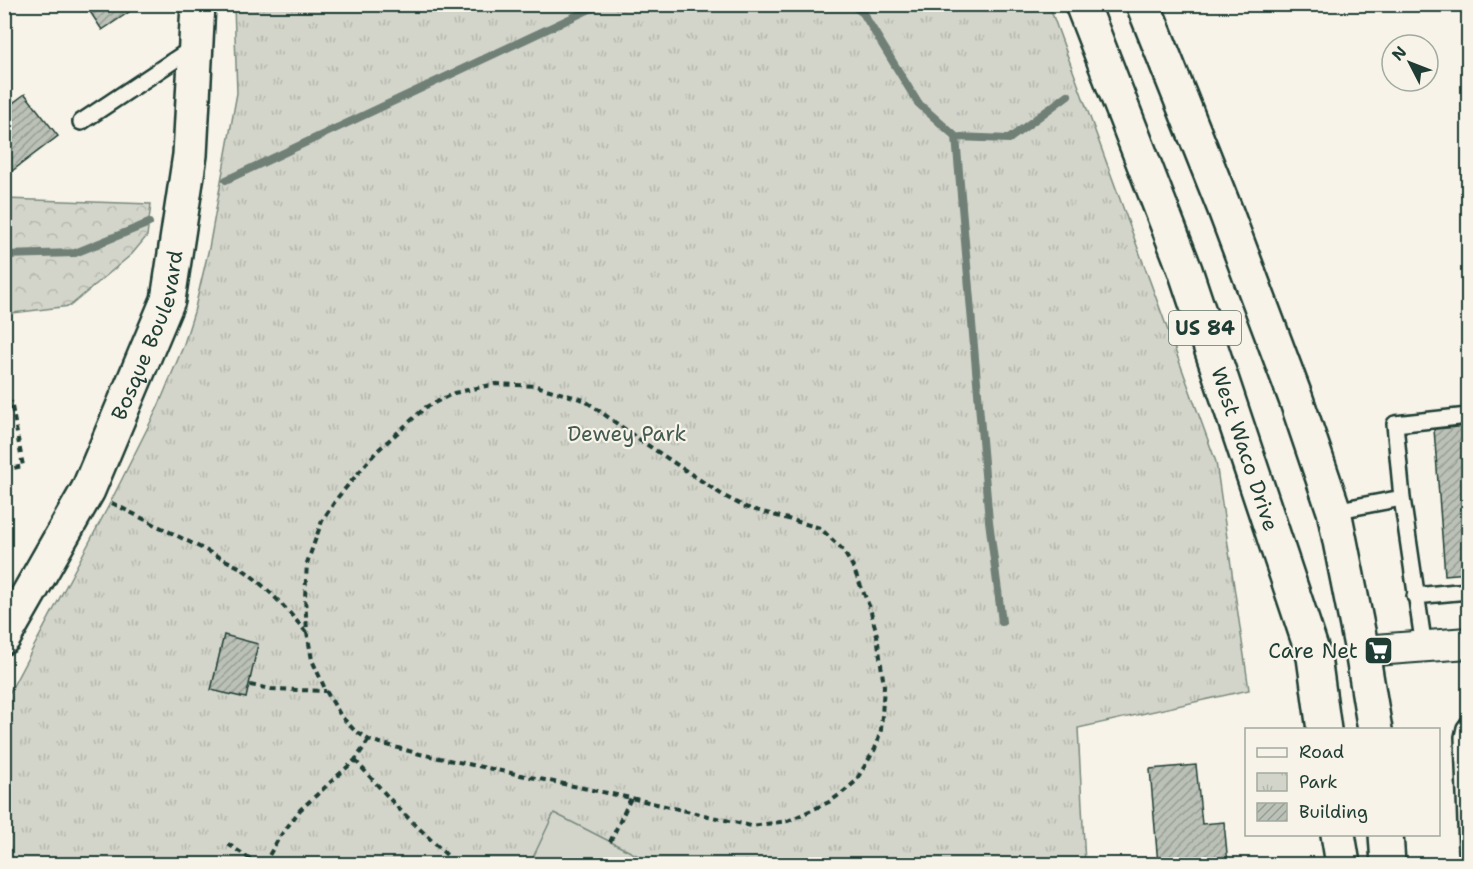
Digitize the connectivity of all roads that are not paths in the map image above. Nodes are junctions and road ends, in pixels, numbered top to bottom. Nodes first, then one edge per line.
1 (198, 4) edge
2 (1082, 4) edge
3 (1143, 4) edge
4 (194, 47) junction
5 (81, 122) dead end
6 (1468, 416) edge
7 (1402, 498) junction
8 (1334, 511) junction
9 (1468, 591) edge
10 (1415, 596) junction
11 (8, 622) edge
12 (1468, 644) edge
13 (1424, 647) junction
14 (1362, 651) junction
15 (1468, 724) edge
16 (1324, 728) edge
17 (1375, 728) edge
18 (1338, 836) edge
19 (1386, 836) edge
20 (1467, 852) dead end
21 (1342, 864) edge
22 (1388, 864) edge

1 - 4 main road, Bosque Boulevard
2 - 16 main road, West Waco Drive / US 84
3 - 8 main road, US 84
4 - 5 lane
4 - 11 main road, Bosque Boulevard
6 - 7 lane
7 - 8 lane
7 - 10 lane
8 - 14 main road, US 84
9 - 10 lane
10 - 13 lane
12 - 13 street
13 - 14 street
14 - 17 main road, US 84
15 - 20 lane
18 - 21 main road
19 - 22 main road

